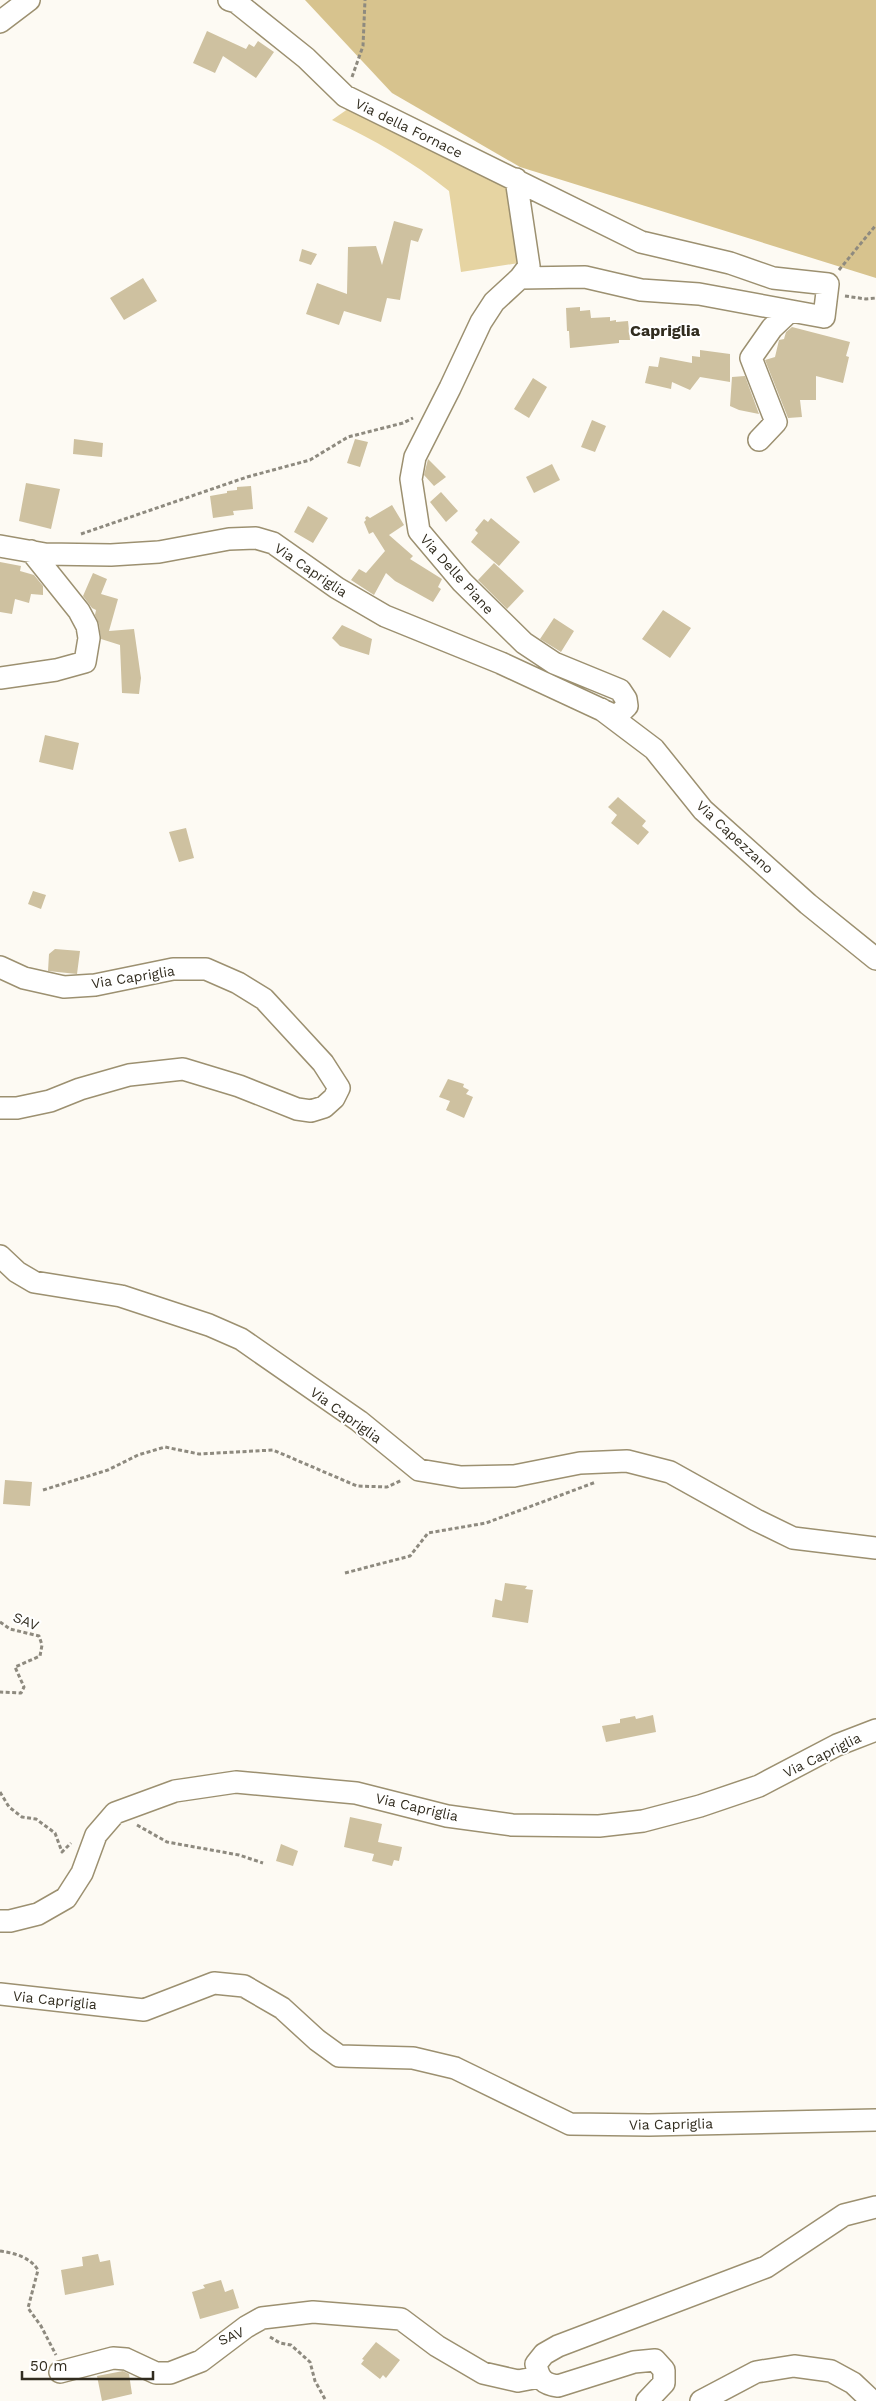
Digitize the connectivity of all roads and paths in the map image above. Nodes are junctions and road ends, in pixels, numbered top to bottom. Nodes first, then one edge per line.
1 (29, 0) edge
2 (229, 0) edge
3 (365, 0) edge
4 (0, 22) edge
5 (345, 96) junction
6 (516, 179) junction
7 (876, 225) edge
8 (520, 278) junction
9 (827, 289) junction
10 (876, 298) edge
11 (790, 311) junction
12 (442, 404) junction
13 (759, 440) dead end
14 (76, 536) dead end
15 (0, 546) edge
16 (30, 551) junction
17 (0, 678) edge
18 (600, 709) junction
19 (876, 959) edge
20 (0, 967) edge
21 (0, 1108) edge
22 (0, 1256) edge
23 (419, 1470) junction
24 (597, 1481) dead end
25 (43, 1490) dead end
26 (876, 1548) edge
27 (345, 1573) dead end
28 (0, 1622) edge
29 (0, 1692) edge
30 (876, 1730) edge
31 (0, 1792) edge
32 (115, 1813) junction
33 (96, 1835) junction
34 (263, 1863) dead end
35 (0, 1920) edge
36 (0, 1994) edge
37 (876, 2120) edge
38 (876, 2207) edge
39 (0, 2251) edge
40 (264, 2334) dead end
41 (60, 2372) joint
42 (539, 2377) junction
43 (326, 2401) edge
44 (647, 2401) edge
45 (701, 2401) edge
46 (872, 2401) edge

1 - 4 street
2 - 5 street, Via della Fornace
3 - 5 path
5 - 6 street, Via della Fornace
6 - 8 street
6 - 9 street, Via della Fornace
7 - 9 path
8 - 11 street
8 - 12 street, Via Delle Piane
9 - 10 path
9 - 11 street
11 - 13 street
12 - 14 path
12 - 18 street, Via Delle Piane
15 - 16 street, Via Capriglia
16 - 17 street
16 - 18 street, Via Capriglia
18 - 19 street, Via Capezzano
20 - 21 street, Via Capriglia
22 - 23 street, Via Capriglia
23 - 25 path
23 - 26 street, Via Capriglia
24 - 27 path
28 - 29 path, SAV
30 - 32 street, Via Capriglia
31 - 33 path
32 - 33 street, Via Capriglia
32 - 34 path
33 - 35 street, Via Capriglia
36 - 37 street, Via Capriglia
38 - 42 street
39 - 41 path
40 - 43 path, SAV
41 - 42 street
42 - 44 street
45 - 46 street

